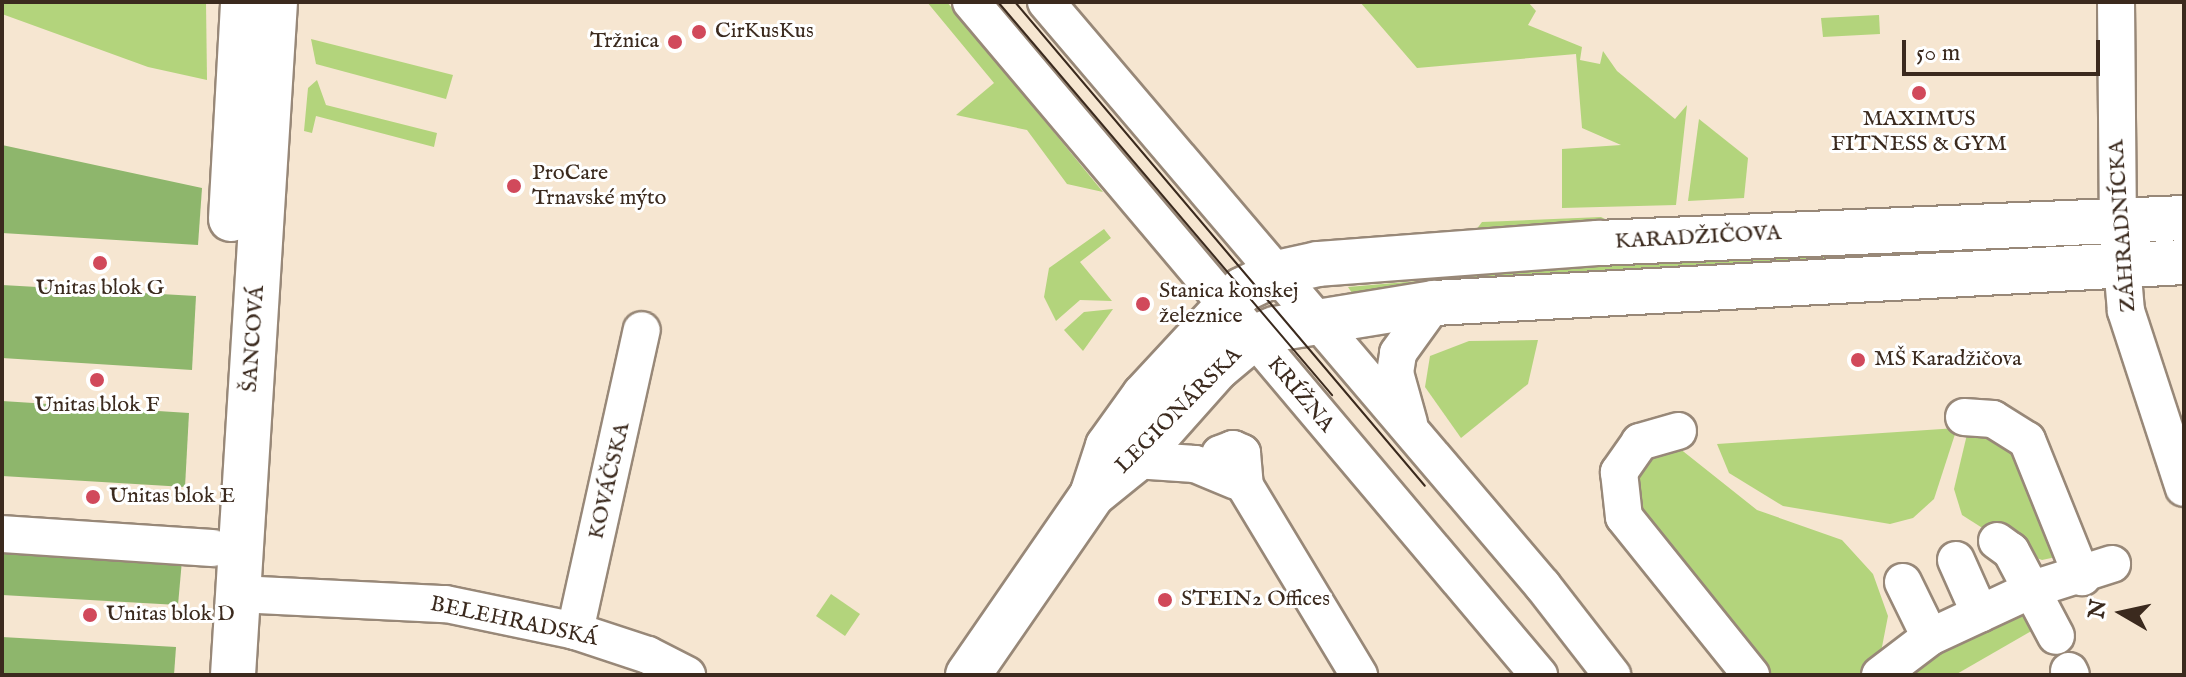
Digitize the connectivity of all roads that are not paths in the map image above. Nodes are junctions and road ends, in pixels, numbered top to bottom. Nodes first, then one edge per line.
1 (243, 2) edge
2 (275, 2) edge
3 (971, 2) edge
4 (1046, 2) edge
5 (2116, 2) edge
6 (2118, 218) junction
7 (2184, 218) edge
8 (2184, 262) edge
9 (2122, 264) junction
10 (1277, 273) junction
11 (1434, 303) junction
12 (1314, 319) junction
13 (1239, 323) junction
14 (642, 330) dead end
15 (1964, 417) dead end
16 (1678, 431) dead end
17 (1411, 433) junction
18 (1135, 460) junction
19 (2184, 488) edge
20 (1092, 495) junction
21 (2, 534) edge
22 (1997, 541) dead end
23 (213, 548) junction
24 (1956, 560) dead end
25 (1903, 582) dead end
26 (2033, 589) junction
27 (238, 594) junction
28 (1980, 614) junction
29 (575, 631) junction
30 (2056, 636) dead end
31 (1930, 637) junction
32 (206, 675) edge
33 (233, 675) edge
34 (687, 675) edge
35 (968, 675) edge
36 (1359, 675) edge
37 (1539, 675) edge
38 (1612, 675) edge
39 (1751, 675) edge
40 (1880, 675) edge

1 - 23 main road, ŠANCOVÁ
2 - 27 main road, ŠANCOVÁ
3 - 13 street, KRÍŽNA
4 - 10 street
5 - 6 street, ZÁHRADNÍCKA
6 - 7 main road, KARADŽIČOVA
6 - 9 street, ZÁHRADNÍCKA
6 - 10 main road, KARADŽIČOVA
8 - 9 main road
9 - 11 main road
9 - 19 street, ZÁHRADNÍCKA
10 - 12 street
10 - 13 main road, KARADŽIČOVA
11 - 12 main road
11 - 17 street
12 - 13 main road, LEGIONÁRSKA
12 - 17 street
13 - 18 main road, LEGIONÁRSKA
13 - 20 main road, LEGIONÁRSKA
13 - 37 street, KRÍŽNA
14 - 29 street, KOVÁČSKA
15 - 26 street
16 - 39 street
17 - 38 street
18 - 20 main road, LEGIONÁRSKA
18 - 36 street
20 - 35 main road, LEGIONÁRSKA
21 - 23 street
22 - 26 street
23 - 32 main road, ŠANCOVÁ
24 - 28 street
25 - 31 street
26 - 28 street
26 - 30 street
27 - 29 street, BELEHRADSKÁ
27 - 33 main road, ŠANCOVÁ
28 - 31 street
29 - 34 street, BELEHRADSKÁ
31 - 40 street

